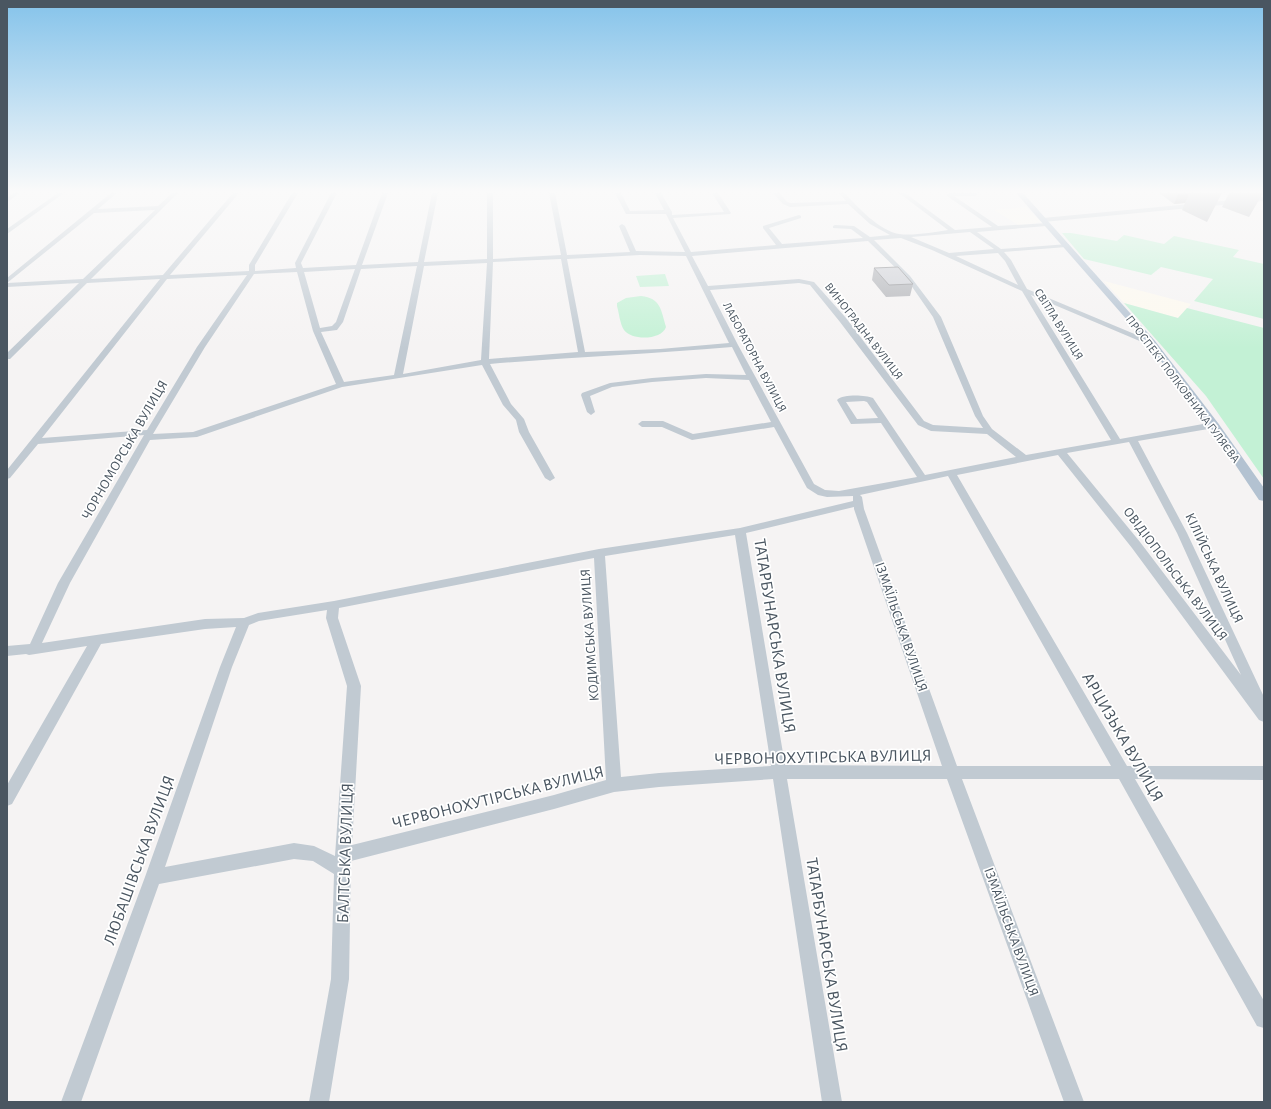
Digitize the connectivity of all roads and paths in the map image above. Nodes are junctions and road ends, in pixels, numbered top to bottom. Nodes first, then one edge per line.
1 (1066, 244) edge
2 (51, 245) edge
3 (121, 245) edge
4 (192, 245) edge
5 (264, 245) edge
6 (307, 245) edge
7 (367, 245) edge
8 (425, 245) edge
9 (490, 245) edge
10 (562, 245) edge
11 (630, 245) edge
12 (684, 245) edge
13 (810, 245) edge
14 (875, 245) edge
15 (923, 245) edge
16 (992, 245) edge
17 (1058, 245) edge
18 (781, 247) joint
19 (1000, 250) junction
20 (634, 253) junction
21 (689, 254) junction
22 (948, 255) junction
23 (564, 256) junction
24 (490, 260) junction
25 (421, 263) junction
26 (359, 266) junction
27 (300, 269) junction
28 (252, 272) junction
29 (166, 276) junction
30 (7, 281) edge
31 (84, 281) junction
32 (7, 285) edge
33 (705, 288) junction
34 (1025, 291) junction
35 (317, 331) junction
36 (1152, 344) junction
37 (734, 345) junction
38 (582, 354) junction
39 (7, 357) edge
40 (485, 362) junction
41 (398, 377) junction
42 (752, 378) junction
43 (341, 385) junction
44 (591, 412) dead end
45 (884, 420) junction
46 (642, 424) dead end
47 (776, 424) junction
48 (1214, 425) junction
49 (989, 431) junction
50 (148, 434) junction
51 (1132, 439) junction
52 (36, 441) junction
53 (1117, 442) junction
54 (1061, 452) junction
55 (1024, 458) junction
56 (951, 473) junction
57 (7, 476) edge
58 (550, 478) dead end
59 (922, 478) junction
60 (1264, 496) edge
61 (857, 497) junction
62 (740, 531) junction
63 (600, 553) junction
64 (334, 605) junction
65 (242, 626) junction
66 (96, 640) junction
67 (34, 648) junction
68 (7, 651) edge
69 (7, 655) edge
70 (1264, 711) edge
71 (1264, 716) edge
72 (779, 772) junction
73 (1123, 772) junction
74 (1264, 772) edge
75 (952, 773) junction
76 (614, 785) junction
77 (7, 800) edge
78 (343, 862) junction
79 (154, 877) junction
80 (1264, 1018) edge
81 (71, 1102) edge
82 (319, 1102) edge
83 (832, 1102) edge
84 (1074, 1102) edge

1 - 36 main road, ПРОСПЕКТ ПОЛКОВНИКА ГУЛЯЄВА
2 - 30 street
3 - 31 street
4 - 29 street
5 - 28 street, ЧОРНОМОРСЬКА ВУЛИЦЯ
6 - 27 street
7 - 26 street
8 - 25 street
9 - 24 street
10 - 23 street
11 - 20 street
12 - 21 street, ЛАБОРАТОРНА ВУЛИЦЯ
13 - 18 street
14 - 49 street
15 - 22 street, СВІТЛА ВУЛИЦЯ
16 - 19 street
17 - 19 street
18 - 21 street
19 - 22 street
19 - 34 street
20 - 21 street
20 - 23 street
21 - 33 street, ЛАБОРАТОРНА ВУЛИЦЯ
22 - 34 street, СВІТЛА ВУЛИЦЯ
23 - 24 street
23 - 38 street
24 - 25 street
24 - 40 street
25 - 26 street
25 - 41 street
26 - 27 street
26 - 35 street
27 - 28 street
27 - 35 street
28 - 29 street
28 - 50 street, ЧОРНОМОРСЬКА ВУЛИЦЯ
29 - 31 street
29 - 52 street
31 - 32 street
31 - 39 street
33 - 37 street, ЛАБОРАТОРНА ВУЛИЦЯ
33 - 49 street, ВИНОГРАДНА ВУЛИЦЯ
34 - 36 street
34 - 53 street, СВІТЛА ВУЛИЦЯ
35 - 43 street
36 - 48 main road, ПРОСПЕКТ ПОЛКОВНИКА ГУЛЯЄВА
37 - 38 street
37 - 42 street, ЛАБОРАТОРНА ВУЛИЦЯ
38 - 40 street
40 - 41 street
40 - 58 street
41 - 43 street
42 - 44 street
42 - 47 street, ЛАБОРАТОРНА ВУЛИЦЯ
43 - 50 street
45 - 45 street
45 - 59 street
46 - 47 street
47 - 61 street, ЛАБОРАТОРНА ВУЛИЦЯ
48 - 51 street
48 - 60 main road, ПРОСПЕКТ ПОЛКОВНИКА ГУЛЯЄВА
49 - 55 street
50 - 52 street
50 - 67 street, ЧОРНОМОРСЬКА ВУЛИЦЯ
51 - 53 street
51 - 70 street, КІЛІЙСЬКА ВУЛИЦЯ
52 - 57 street
53 - 54 street
54 - 55 street
54 - 71 street, ОВІДІОПОЛЬСЬКА ВУЛИЦЯ
55 - 56 street
56 - 59 street
56 - 73 street, АРЦИЗЬКА ВУЛИЦЯ
59 - 61 street
61 - 62 street, ТАТАРБУНАРСЬКА ВУЛИЦЯ
61 - 75 street, ІЗМАЇЛЬСЬКА ВУЛИЦЯ
62 - 63 street, КОДИМСЬКА ВУЛИЦЯ
62 - 72 street, ТАТАРБУНАРСЬКА ВУЛИЦЯ
63 - 64 street
63 - 76 street, КОДИМСЬКА ВУЛИЦЯ
64 - 65 street
64 - 78 street, БАЛТСЬКА ВУЛИЦЯ
65 - 66 street
65 - 79 street, ЛЮБАШІВСЬКА ВУЛИЦЯ
66 - 67 street
66 - 77 street
67 - 68 street
67 - 69 street
72 - 75 street, ЧЕРВОНОХУТІРСЬКА ВУЛИЦЯ
72 - 76 street, ЧЕРВОНОХУТІРСЬКА ВУЛИЦЯ
72 - 83 street, ТАТАРБУНАРСЬКА ВУЛИЦЯ
73 - 74 street, ЧЕРВОНОХУТІРСЬКА ВУЛИЦЯ
73 - 75 street, ЧЕРВОНОХУТІРСЬКА ВУЛИЦЯ
73 - 80 street, АРЦИЗЬКА ВУЛИЦЯ
75 - 84 street, ІЗМАЇЛЬСЬКА ВУЛИЦЯ
76 - 78 street, ЧЕРВОНОХУТІРСЬКА ВУЛИЦЯ
78 - 79 street
78 - 82 street, БАЛТСЬКА ВУЛИЦЯ
79 - 81 street, ЛЮБАШІВСЬКА ВУЛИЦЯ

